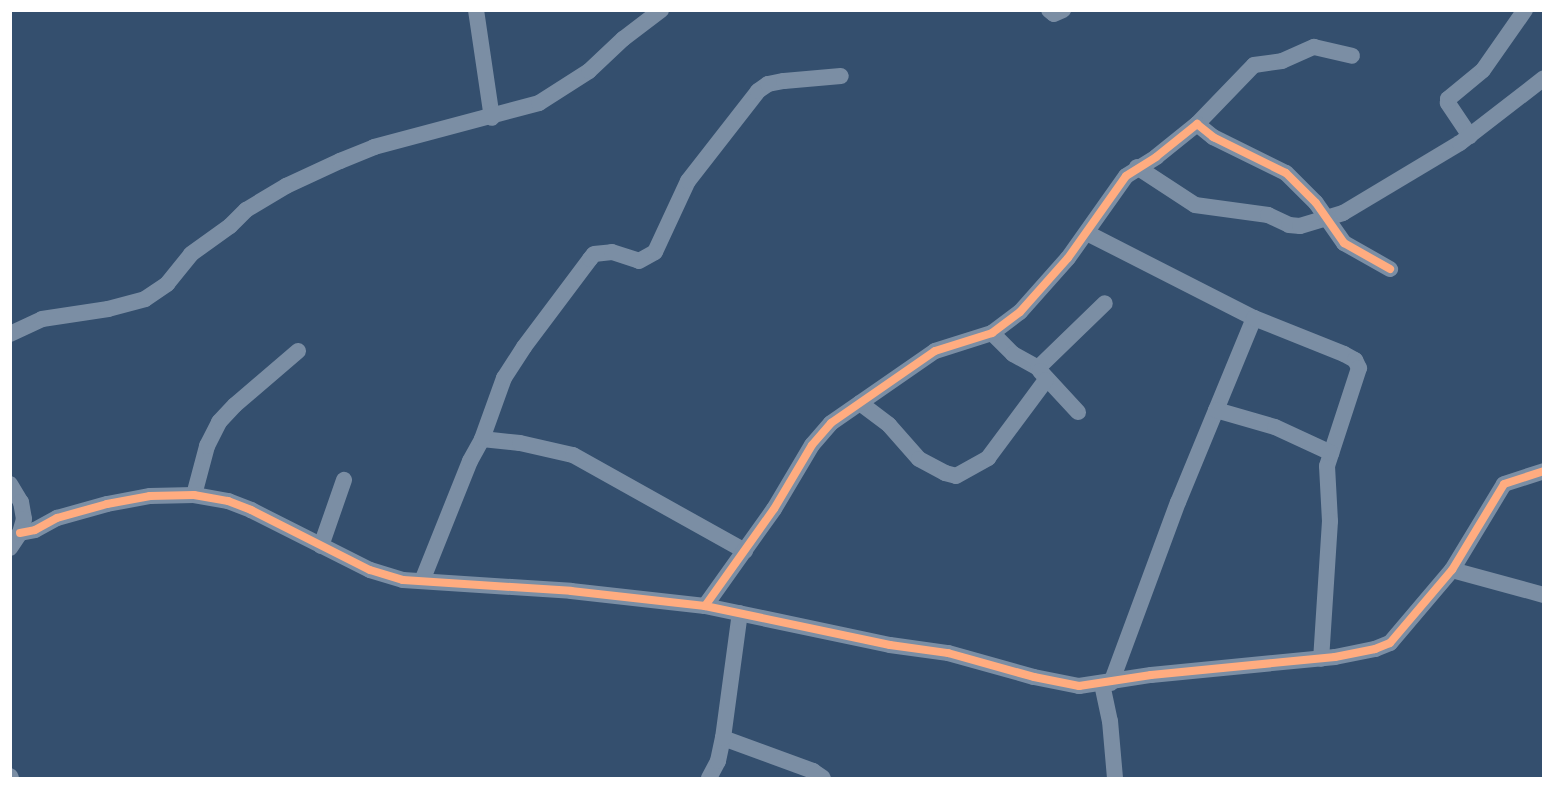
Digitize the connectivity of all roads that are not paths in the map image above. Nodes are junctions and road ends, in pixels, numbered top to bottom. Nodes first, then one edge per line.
1 (476, 10) edge
2 (661, 10) edge
3 (1049, 10) edge
4 (1063, 10) edge
5 (1525, 10) edge
6 (1352, 56) dead end
7 (841, 76) dead end
8 (1544, 78) edge
9 (492, 118) junction
10 (1197, 124) junction
11 (1470, 136) junction
12 (1137, 167) junction
13 (1329, 219) junction
14 (1087, 233) junction
15 (1390, 269) dead end
16 (1105, 303) dead end
17 (1254, 318) junction
18 (992, 333) junction
19 (10, 334) edge
20 (298, 351) dead end
21 (1042, 374) junction
22 (860, 403) junction
23 (1216, 410) junction
24 (1078, 412) dead end
25 (482, 439) junction
26 (1331, 453) junction
27 (1544, 471) edge
28 (344, 480) dead end
29 (10, 484) edge
30 (194, 495) junction
31 (20, 533) junction
32 (321, 546) junction
33 (10, 548) edge
34 (745, 551) junction
35 (1452, 570) junction
36 (422, 581) junction
37 (1544, 595) edge
38 (705, 606) junction
39 (740, 613) junction
40 (1321, 658) junction
41 (1107, 684) junction
42 (723, 738) junction
43 (709, 778) edge
44 (823, 778) edge
45 (1114, 778) edge

1 - 9 street
2 - 9 street
3 - 4 street
5 - 11 street
6 - 10 street
7 - 25 street
8 - 11 street
9 - 19 street
10 - 12 street
10 - 13 street
11 - 13 street
12 - 13 street
12 - 14 street
13 - 15 street
14 - 17 street
14 - 18 street
16 - 21 street
17 - 23 street
17 - 26 street
18 - 21 street
18 - 22 street
20 - 30 street
21 - 22 street
21 - 24 street
22 - 34 street
23 - 26 street
23 - 41 street
25 - 34 street
25 - 36 street
26 - 40 street
27 - 35 street
28 - 32 street
29 - 31 street
30 - 31 street
30 - 32 street
31 - 33 street
32 - 36 street
34 - 38 street
35 - 37 street
35 - 40 street
36 - 38 street
38 - 39 street
39 - 41 street
39 - 42 street
40 - 41 street
41 - 45 street
42 - 43 street
42 - 44 street

